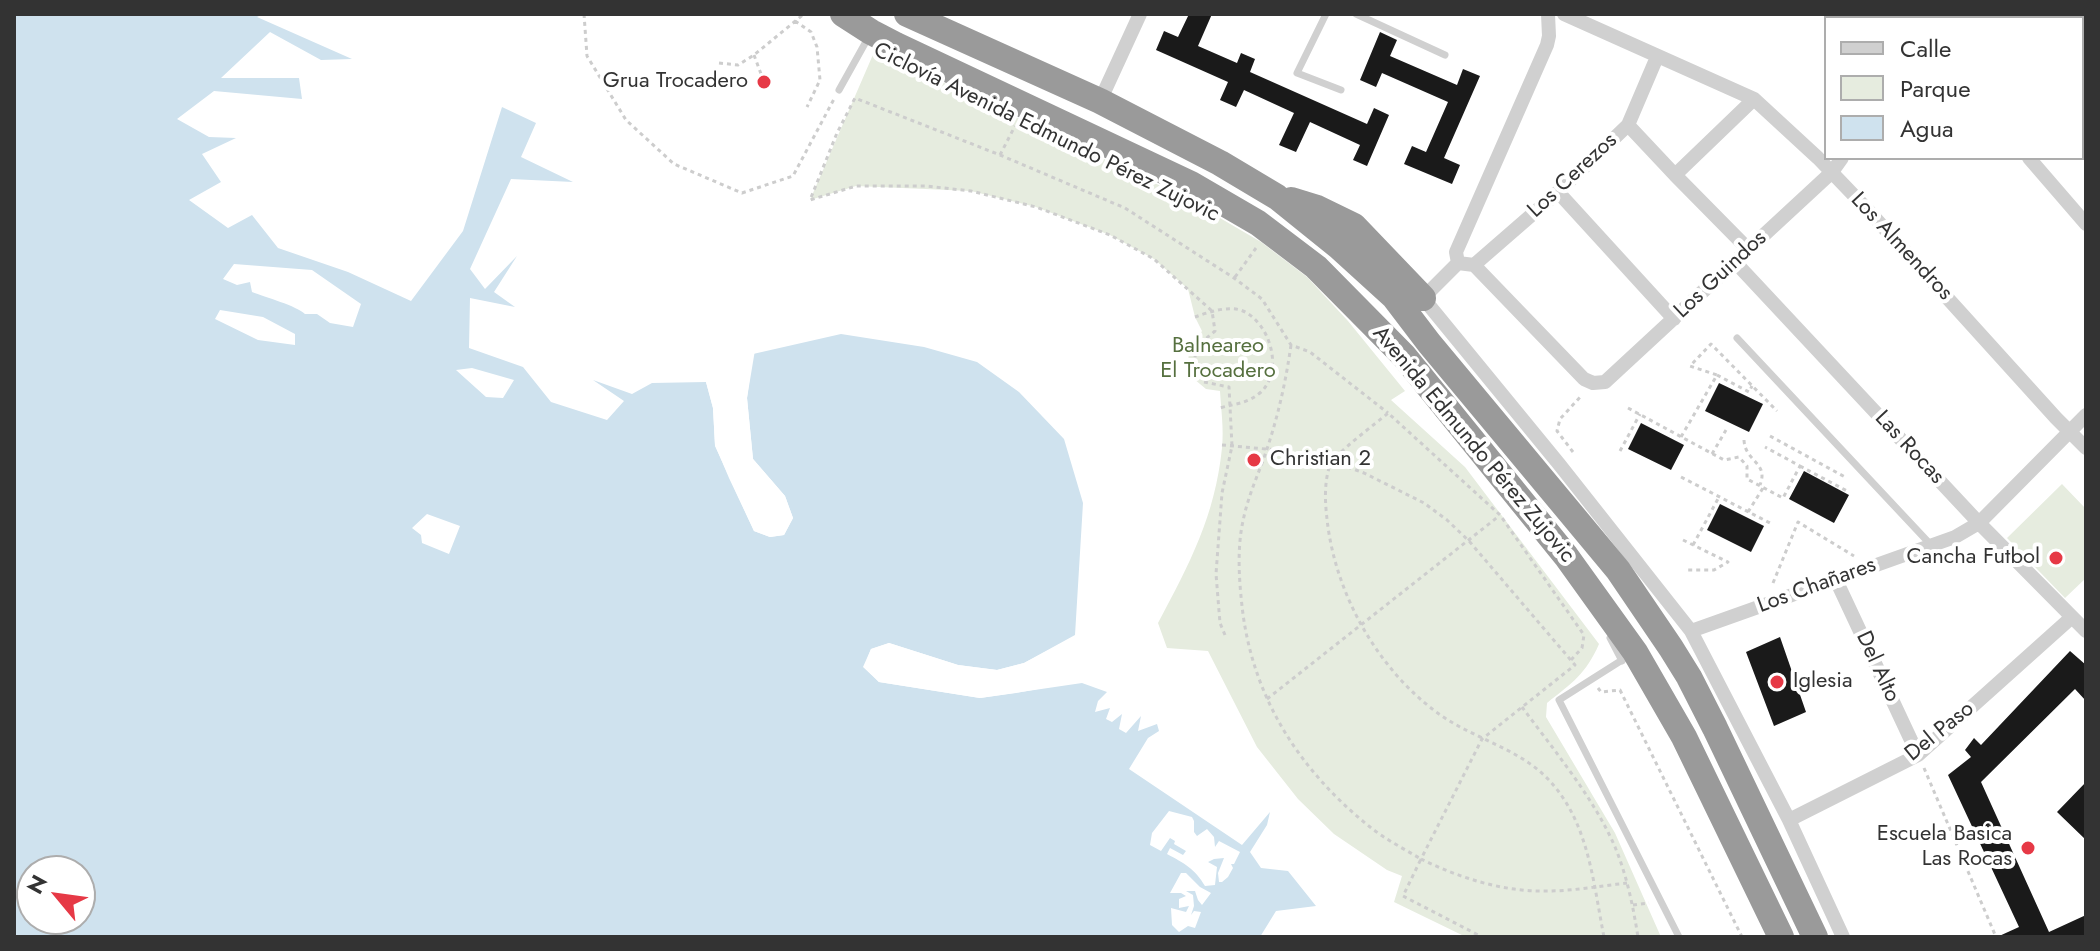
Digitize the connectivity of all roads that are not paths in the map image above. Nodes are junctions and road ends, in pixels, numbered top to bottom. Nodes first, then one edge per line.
1 (843, 14) edge
2 (1140, 14) edge
3 (1326, 14) edge
4 (1356, 14) edge
5 (1548, 14) edge
6 (1564, 14) edge
7 (916, 30) edge
8 (871, 32) junction
9 (1445, 55) dead end
10 (1657, 57) junction
11 (839, 90) road end
12 (1341, 90) dead end
13 (1754, 99) junction
14 (1100, 101) junction
15 (1628, 125) junction
16 (1841, 160) edge
17 (2031, 160) edge
18 (1832, 172) junction
19 (1675, 175) junction
20 (1558, 192) junction
21 (1277, 197) junction
22 (2086, 224) edge
23 (1748, 249) junction
24 (1735, 262) junction
25 (1458, 263) junction
26 (1474, 265) junction
27 (1423, 298) junction
28 (1674, 319) junction
29 (1737, 338) dead end
30 (2086, 415) edge
31 (2070, 432) junction
32 (2086, 448) edge
33 (1979, 523) junction
34 (1931, 545) junction
35 (1566, 556) junction
36 (1836, 580) junction
37 (1574, 586) dead end
38 (2072, 617) junction
39 (1601, 625) dead end
40 (1691, 631) junction
41 (2086, 631) edge
42 (1628, 656) junction
43 (1715, 728) junction
44 (1918, 755) junction
45 (1789, 820) junction
46 (1679, 937) edge
47 (1781, 937) edge
48 (1815, 937) edge
49 (1843, 937) edge

1 - 8 highway, Avenida Edmundo Pérez Zujovic
2 - 14 street
3 - 12 lane
4 - 9 lane
5 - 25 street
6 - 10 street, Los Almendros
7 - 8 highway, Avenida Edmundo Pérez Zujovic
7 - 14 highway, Avenida Edmundo Pérez Zujovic
7 - 35 highway, Avenida Edmundo Pérez Zujovic
8 - 11 lane
10 - 13 street, Los Almendros
10 - 15 street, Los Cerezos
13 - 18 street, Los Almendros
13 - 19 street
14 - 21 highway, Avenida Edmundo Pérez Zujovic
15 - 19 street
15 - 20 street, Los Cerezos
16 - 18 street, Los Guindos
17 - 22 street
18 - 23 street, Los Guindos
18 - 31 street, Los Almendros
19 - 23 street
20 - 26 street, Los Cerezos
20 - 28 street
21 - 27 highway
21 - 43 highway, Avenida Edmundo Pérez Zujovic
23 - 24 street, Los Guindos
24 - 28 street, Los Guindos
24 - 33 street, Las Rocas
25 - 26 street
25 - 27 street
26 - 28 street, Los Guindos
27 - 40 street
29 - 34 lane
30 - 31 street, Los Chañares
31 - 32 street, Los Almendros
31 - 33 street, Los Chañares
33 - 34 street, Los Chañares
33 - 38 street, Las Rocas
34 - 36 street, Los Chañares
35 - 37 lane
35 - 42 highway, Avenida Edmundo Pérez Zujovic
36 - 40 street, Los Chañares
36 - 44 street, Del Alto
38 - 41 street, Las Rocas
38 - 44 street, Del Paso
39 - 42 lane
40 - 45 street
42 - 43 highway
42 - 46 lane
42 - 47 highway, Avenida Edmundo Pérez Zujovic
43 - 48 highway, Avenida Edmundo Pérez Zujovic
44 - 45 street, Del Paso
45 - 49 street

